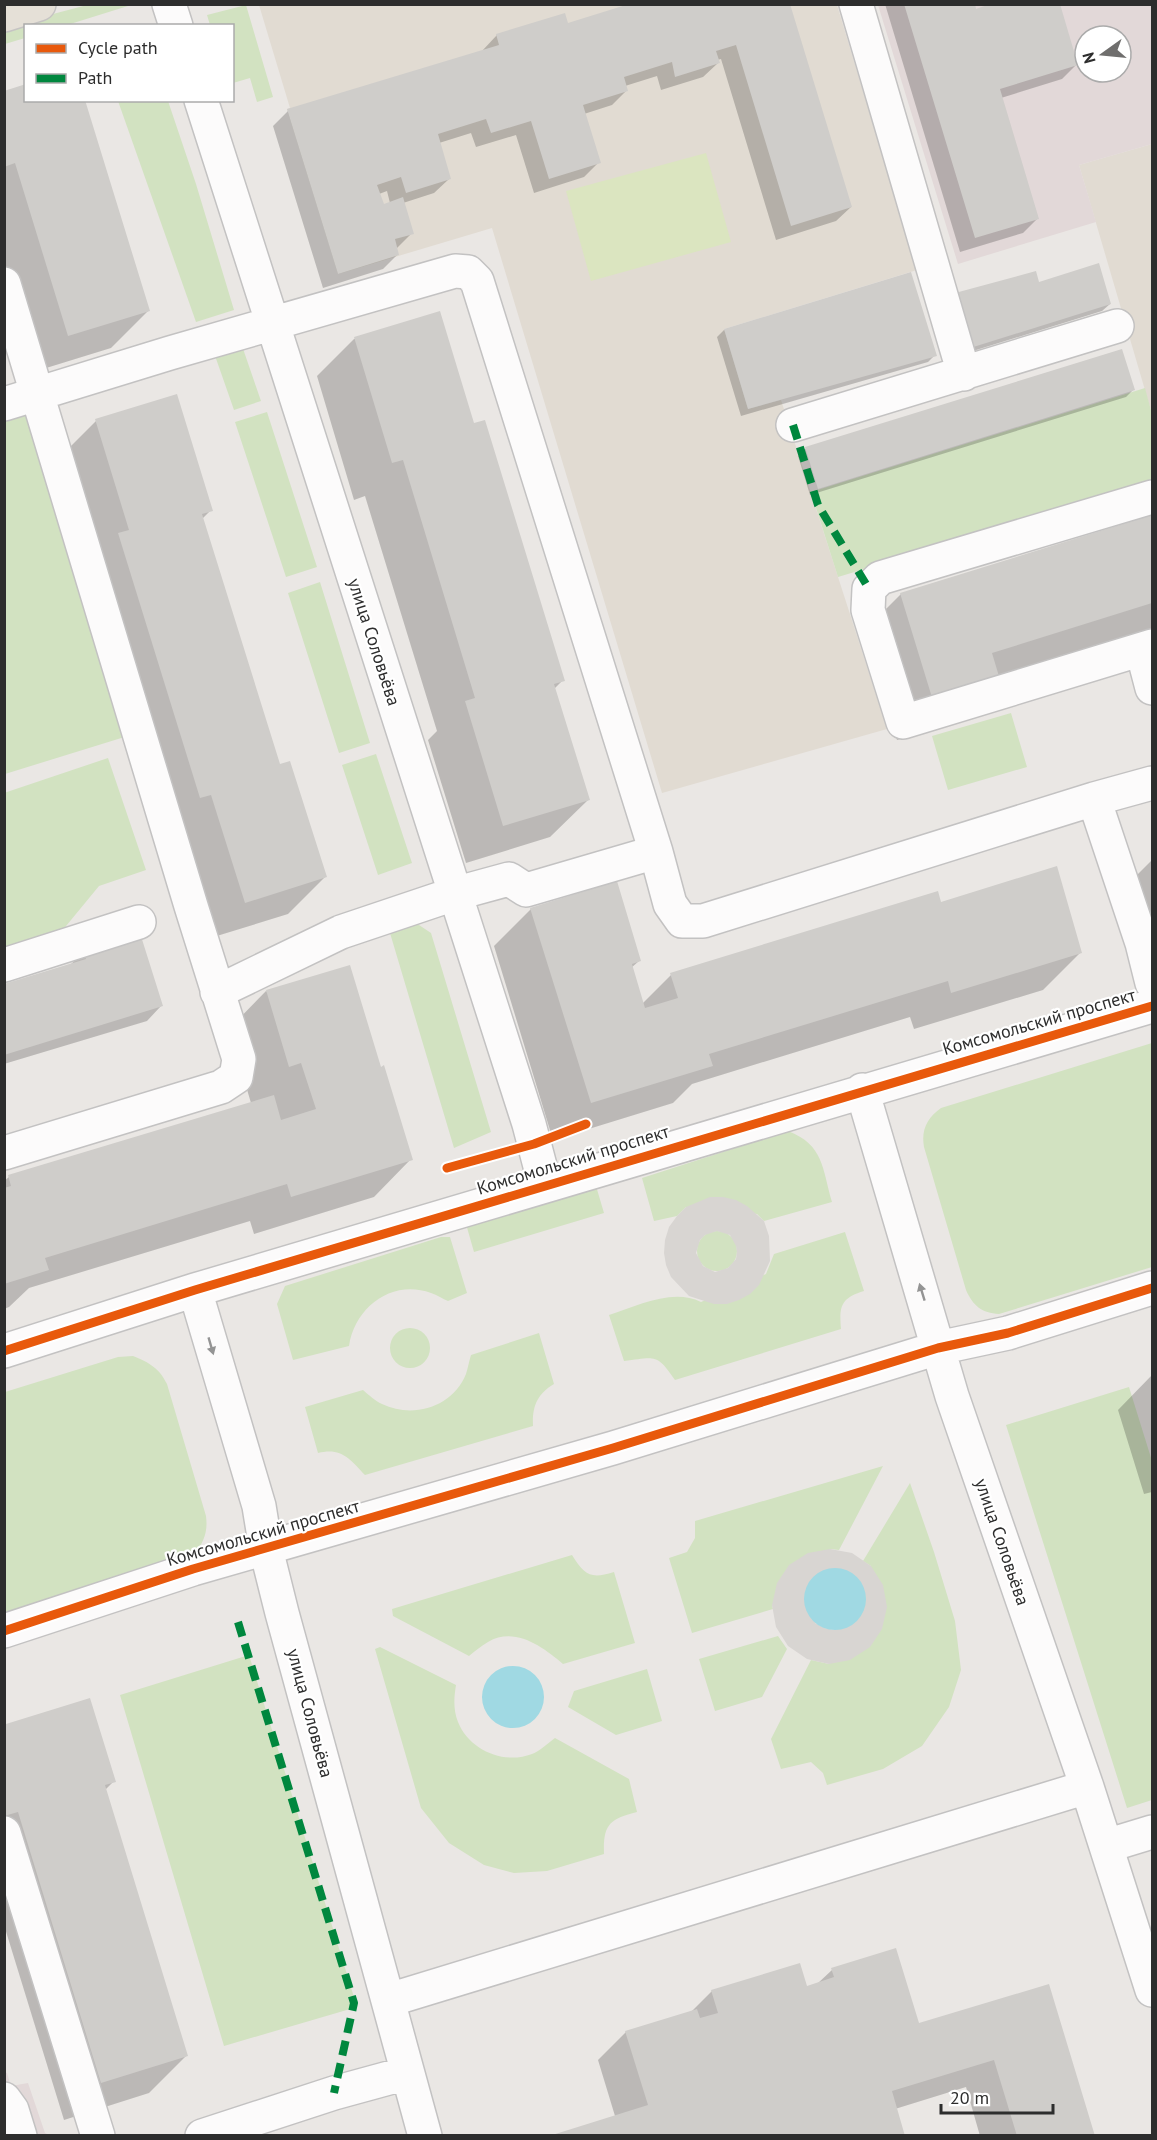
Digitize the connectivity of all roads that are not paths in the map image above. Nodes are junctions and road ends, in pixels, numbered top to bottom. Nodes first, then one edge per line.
1 (39, 4) edge
2 (169, 4) edge
3 (856, 4) edge
4 (4, 15) edge
5 (175, 24) edge
6 (202, 102) edge
7 (4, 284) edge
8 (273, 325) junction
9 (1117, 326) dead end
10 (964, 374) junction
11 (36, 394) junction
12 (4, 404) edge
13 (793, 425) dead end
14 (1152, 497) edge
15 (1147, 648) edge
16 (1152, 688) edge
17 (1152, 783) edge
18 (1094, 799) junction
19 (656, 852) junction
20 (454, 894) junction
21 (139, 922) dead end
22 (4, 965) edge
23 (1152, 983) edge
24 (217, 992) junction
25 (1152, 1005) edge
26 (862, 1090) junction
27 (4, 1153) edge
28 (545, 1185) junction
29 (1152, 1288) edge
30 (195, 1290) junction
31 (938, 1348) junction
32 (4, 1351) edge
33 (266, 1549) junction
34 (4, 1631) edge
35 (1087, 1787) junction
36 (1152, 1832) edge
37 (4, 1833) edge
38 (1106, 1846) junction
39 (1152, 1990) edge
40 (389, 2000) junction
41 (407, 2073) junction
42 (4, 2100) edge
43 (20, 2136) edge
44 (98, 2136) edge
45 (202, 2136) edge
46 (425, 2136) edge

1 - 4 main road
2 - 5 street
3 - 10 street
6 - 8 street, улица Соловьёва
7 - 11 street
8 - 11 street
8 - 19 street
8 - 20 street, улица Соловьёва
9 - 10 street
10 - 13 street
11 - 12 street
11 - 24 street
14 - 15 street
15 - 16 street
17 - 18 street
18 - 19 street
18 - 23 street
19 - 20 street
20 - 24 street
20 - 28 street, улица Соловьёва
21 - 22 street
24 - 27 street
25 - 26 street, Комсомольский проспект
26 - 28 street, Комсомольский проспект
31 -> 26 street, улица Соловьёва
28 - 30 street, Комсомольский проспект
29 - 31 street, Комсомольский проспект
30 - 32 street, Комсомольский проспект
30 -> 33 street, улица Соловьёва
31 - 33 street, Комсомольский проспект
31 - 35 street, улица Соловьёва
33 - 34 street, Комсомольский проспект
33 - 40 street, улица Соловьёва
35 - 38 street, улица Соловьёва
35 - 40 street
36 - 38 street
37 - 44 street
38 - 39 street, улица Соловьёва
40 - 41 street, улица Соловьёва
41 - 45 street
41 - 46 street, улица Соловьёва
42 - 43 street

